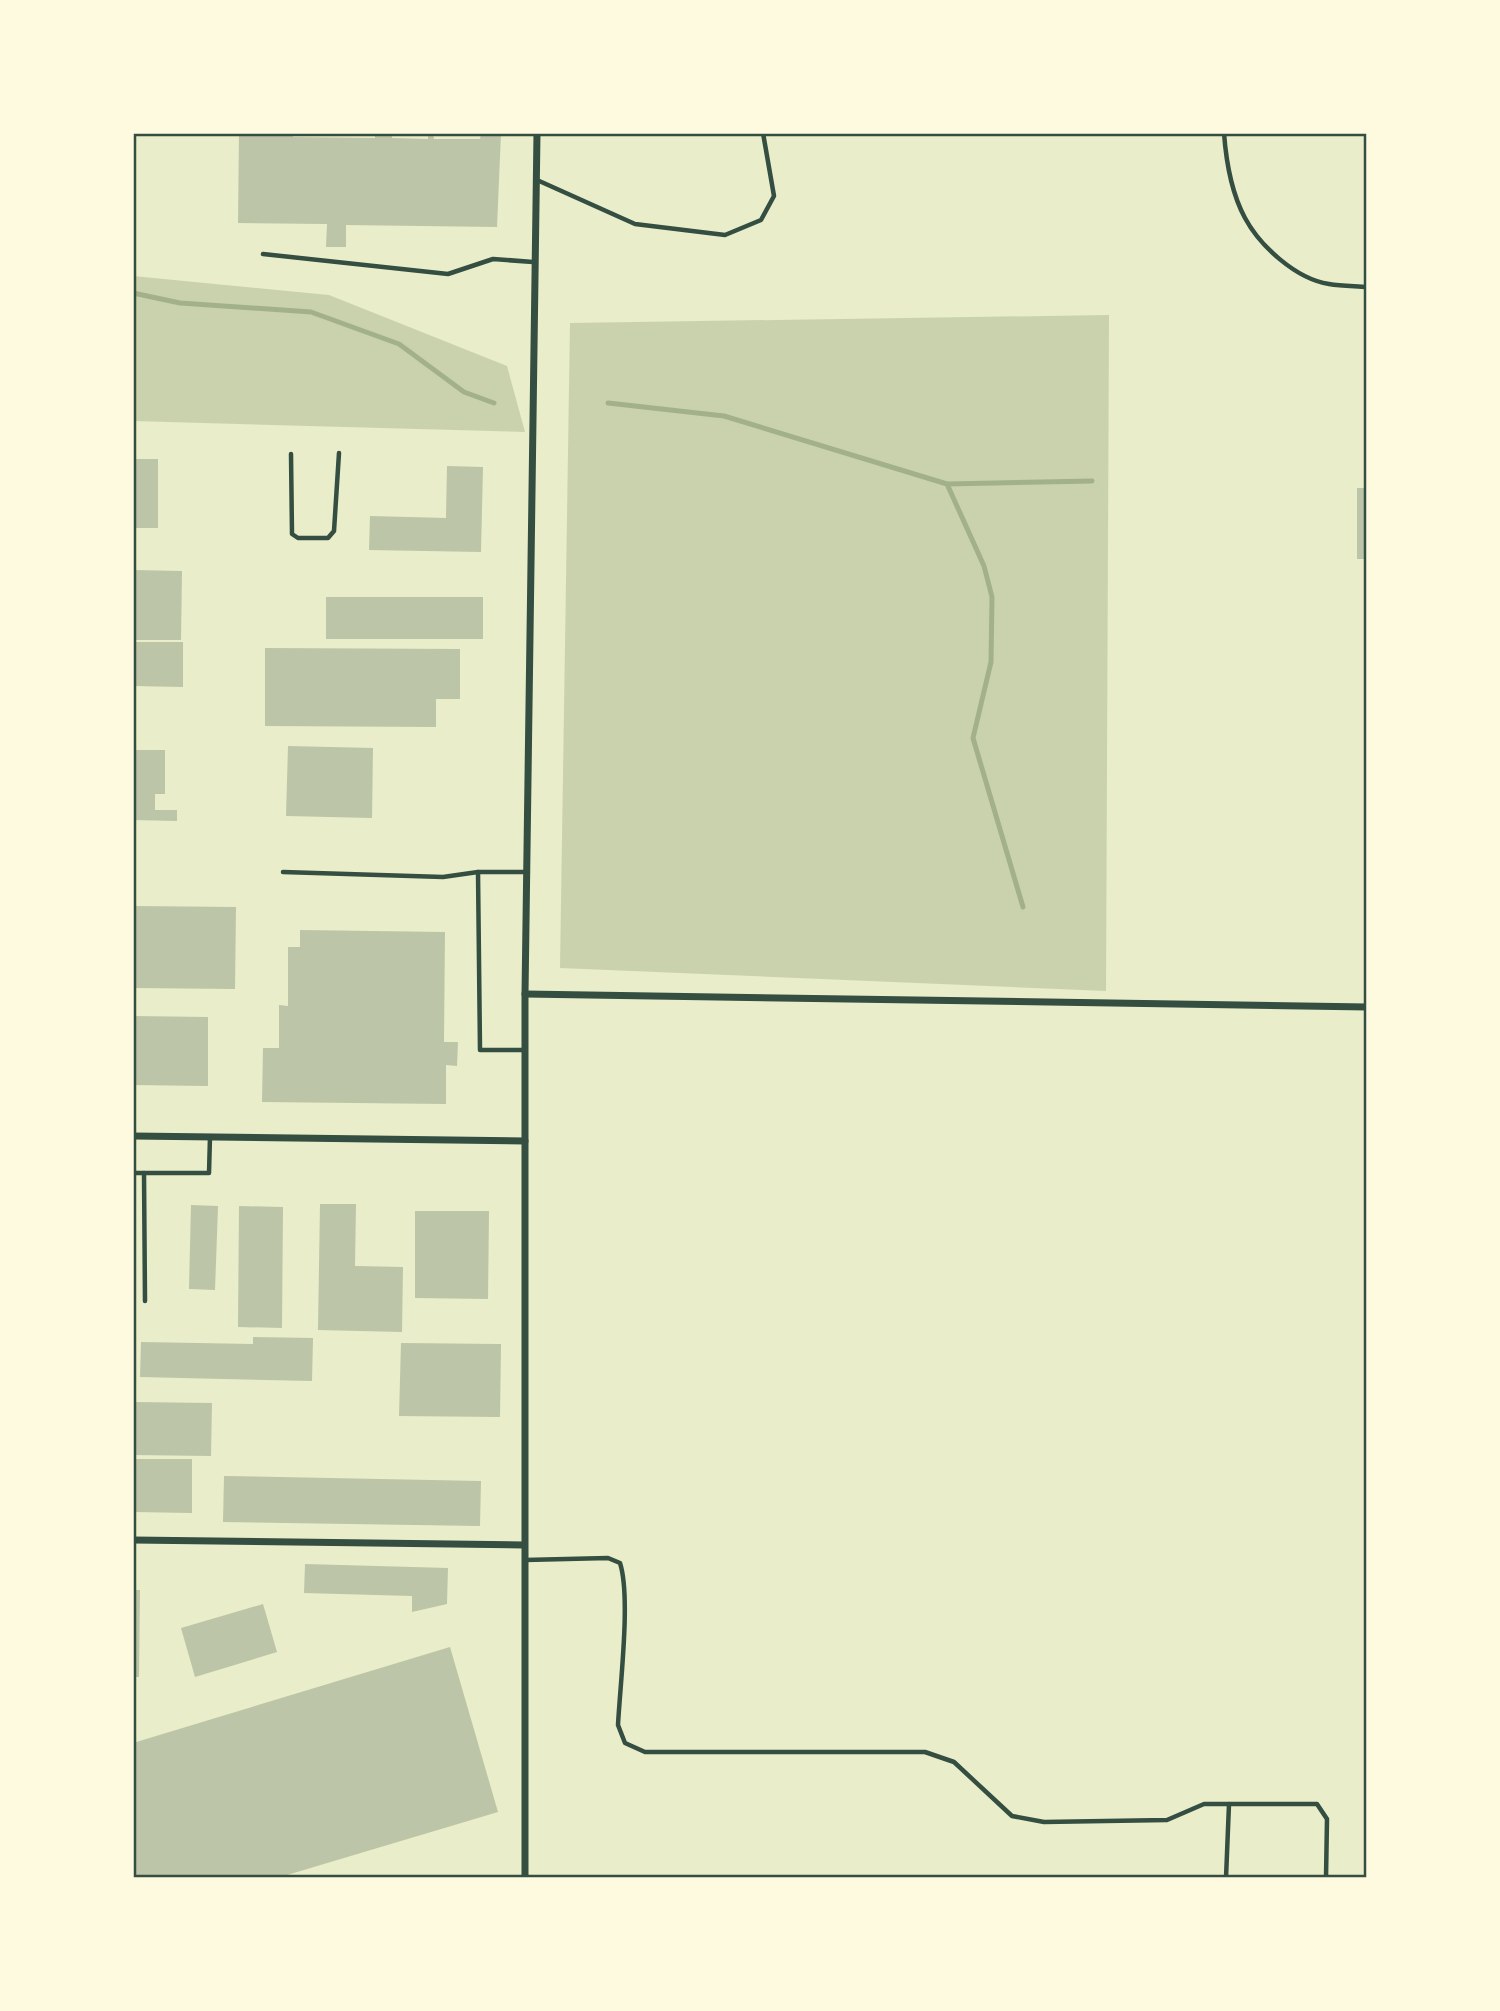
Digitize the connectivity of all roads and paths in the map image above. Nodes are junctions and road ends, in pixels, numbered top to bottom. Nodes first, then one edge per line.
1 (537, 133) edge
2 (763, 133) edge
3 (1224, 133) edge
4 (536, 180) junction
5 (262, 254) dead end
6 (533, 262) junction
7 (1367, 286) edge
8 (339, 453) dead end
9 (291, 454) dead end
10 (283, 872) dead end
11 (478, 872) junction
12 (528, 872) junction
13 (525, 994) junction
14 (1367, 1007) edge
15 (525, 1050) junction
16 (210, 1135) junction
17 (133, 1136) edge
18 (525, 1141) junction
19 (144, 1173) junction
20 (133, 1174) edge
21 (145, 1301) dead end
22 (133, 1540) edge
23 (524, 1545) junction
24 (525, 1560) junction
25 (1229, 1804) junction
26 (525, 1878) edge
27 (1226, 1878) edge
28 (1325, 1878) edge

1 - 4 street
2 - 4 lane
3 - 7 lane
4 - 6 street
5 - 6 lane
6 - 12 street
8 - 9 lane
10 - 11 lane
11 - 12 lane
11 - 15 lane
12 - 13 street
13 - 14 street
13 - 15 street
15 - 18 street
16 - 17 street
16 - 18 street
16 - 19 lane
18 - 23 street
19 - 20 lane
19 - 21 lane
22 - 23 street
23 - 24 street
24 - 25 lane
24 - 26 street
25 - 27 lane
25 - 28 lane

